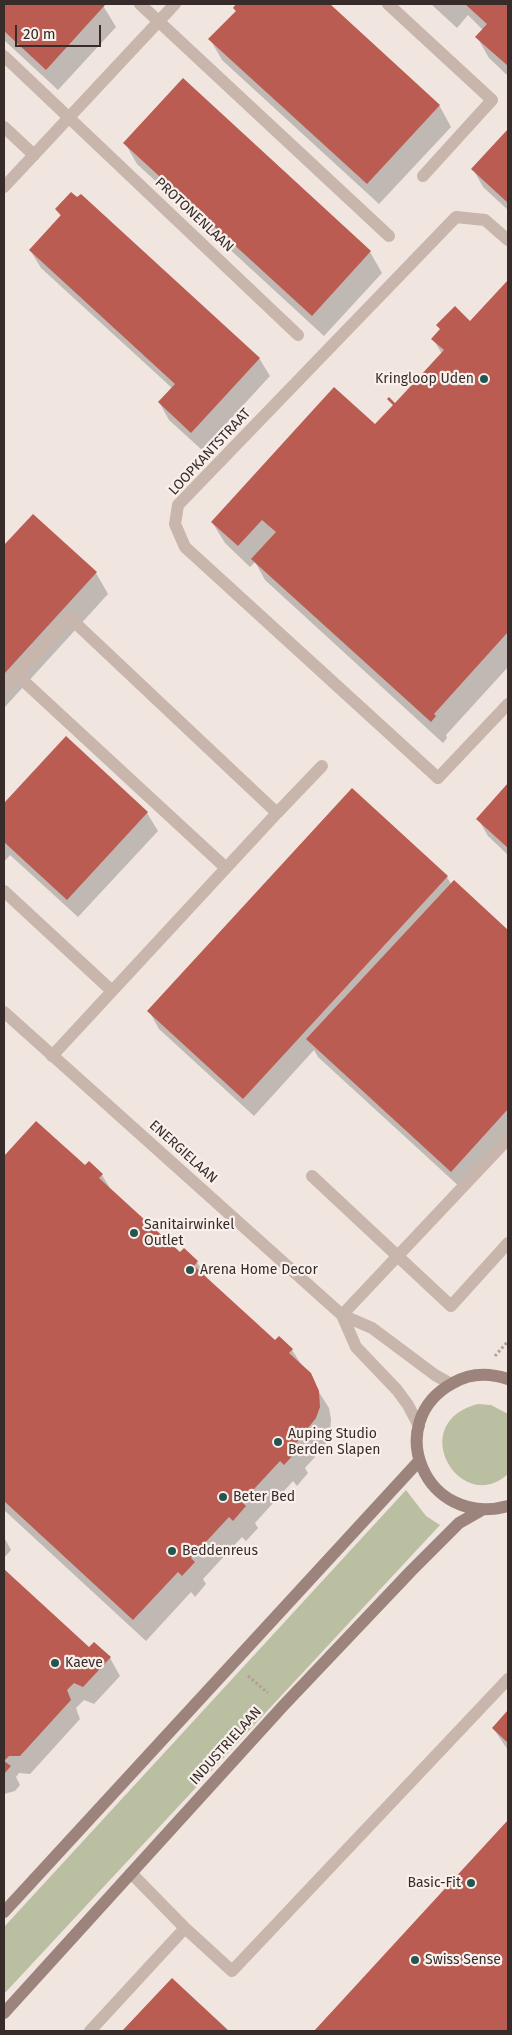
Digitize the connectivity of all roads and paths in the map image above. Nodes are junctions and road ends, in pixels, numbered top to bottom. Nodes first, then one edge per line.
1 (140, 4) edge
2 (175, 4) edge
3 (388, 4) edge
4 (159, 21) junction
5 (4, 56) edge
6 (68, 118) junction
7 (4, 127) edge
8 (34, 155) junction
9 (423, 176) dead end
10 (4, 187) edge
11 (389, 236) dead end
12 (508, 240) edge
13 (298, 335) dead end
14 (16, 674) junction
15 (4, 688) edge
16 (508, 704) edge
17 (322, 766) dead end
18 (277, 814) junction
19 (226, 868) junction
20 (4, 891) edge
21 (112, 992) junction
22 (4, 1012) edge
23 (52, 1056) junction
24 (508, 1139) edge
25 (312, 1176) dead end
26 (508, 1243) edge
27 (398, 1256) junction
28 (342, 1315) junction
29 (508, 1341) edge
30 (504, 1371) edge
31 (450, 1384) junction
32 (419, 1426) junction
33 (420, 1461) junction
34 (508, 1506) edge
35 (480, 1510) junction
36 (234, 1664) junction
37 (508, 1679) edge
38 (283, 1706) junction
39 (131, 1873) junction
40 (4, 1912) edge
41 (185, 1928) junction
42 (4, 2013) edge
43 (90, 2031) edge

1 - 4 street
2 - 4 street
3 - 9 street
4 - 6 street
4 - 11 street
5 - 6 street, PROTONENLAAN
6 - 8 street
6 - 13 street, PROTONENLAAN
7 - 8 street
8 - 10 street
12 - 16 street, LOOPKANTSTRAAT
14 - 15 street
14 - 18 street
14 - 19 street
17 - 18 street
18 - 19 street
19 - 21 street
20 - 21 street
21 - 23 street
22 - 23 street, ENERGIELAAN
23 - 28 street, ENERGIELAAN
24 - 27 street
25 - 27 street
26 - 27 street
27 - 28 street
28 - 31 street, ENERGIELAAN
28 - 32 street, ENERGIELAAN
29 - 30 path
30 - 31 main road
31 - 32 main road
32 - 33 main road
33 - 35 main road
33 - 36 main road
34 - 35 main road
35 - 38 main road, INDUSTRIELAAN
36 - 38 path
36 - 40 main road
37 - 41 street
38 - 39 main road, INDUSTRIELAAN
39 - 41 street
39 - 42 main road, INDUSTRIELAAN
41 - 43 street

